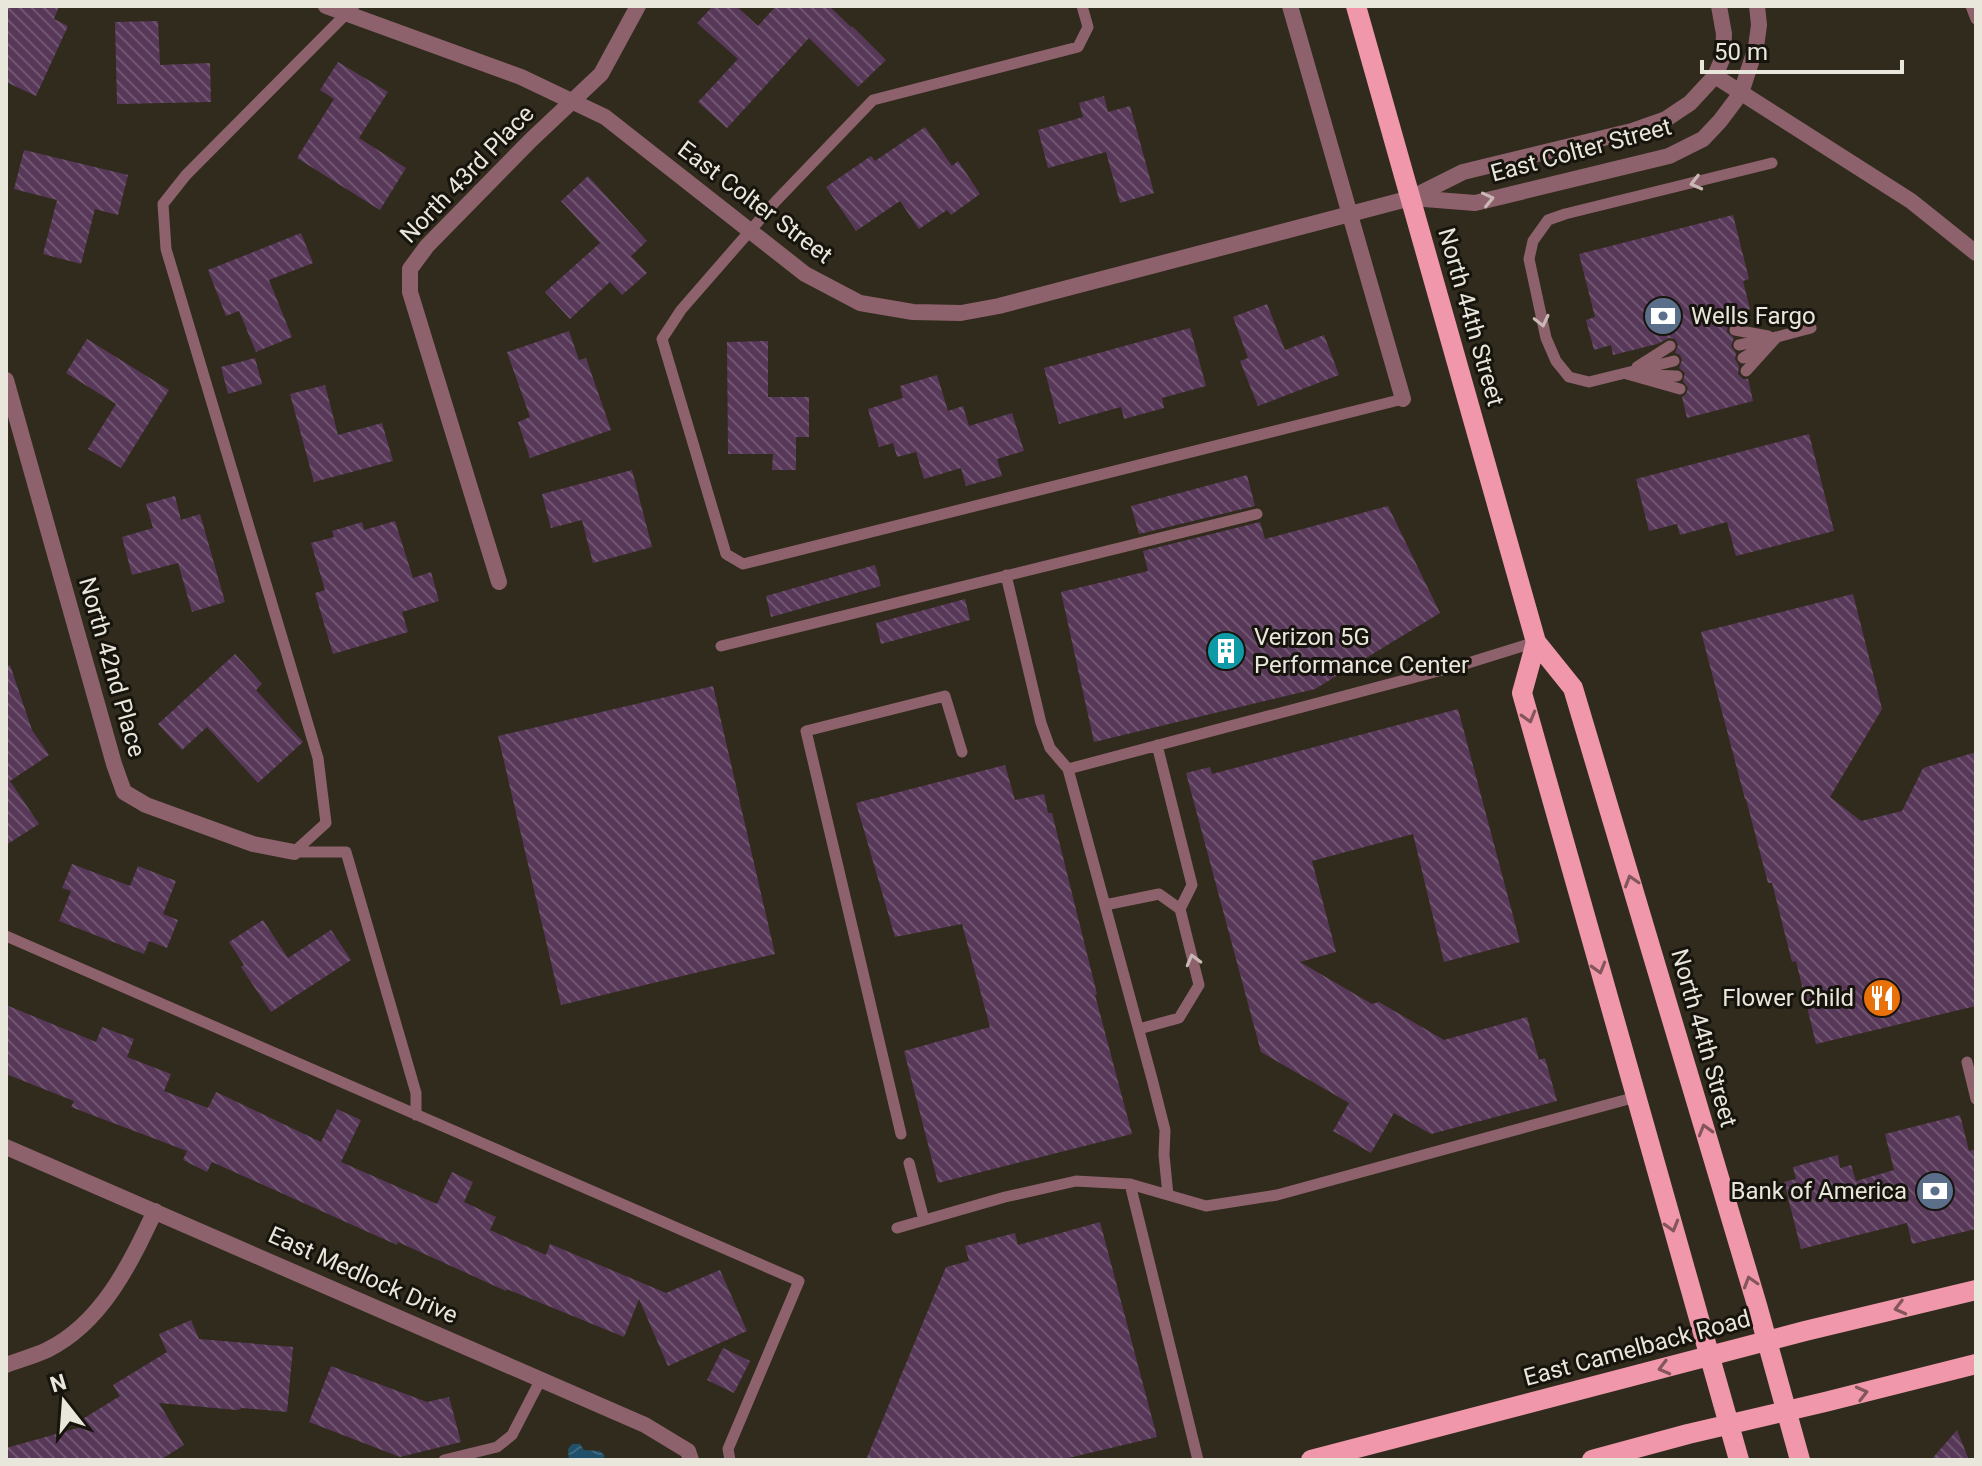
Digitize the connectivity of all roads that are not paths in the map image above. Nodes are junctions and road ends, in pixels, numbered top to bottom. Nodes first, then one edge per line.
1 (326, 6) edge
2 (638, 6) edge
3 (1082, 6) edge
4 (1290, 6) edge
5 (1356, 6) edge
6 (1719, 6) edge
7 (1757, 6) edge
8 (1971, 6) edge
9 (350, 10) edge
10 (1976, 19) edge
11 (1715, 76) junction
12 (1741, 93) junction
13 (571, 102) junction
14 (1772, 163) dead end
15 (1411, 198) junction
16 (1349, 214) junction
17 (750, 232) junction
18 (1976, 253) edge
19 (1811, 328) dead end
20 (1735, 330) dead end
21 (1777, 337) junction
22 (1739, 345) dead end
23 (1670, 346) dead end
24 (1743, 358) dead end
25 (1674, 361) dead end
26 (1746, 371) dead end
27 (1626, 374) junction
28 (1677, 376) dead end
29 (6, 380) edge
30 (1680, 389) dead end
31 (1403, 399) joint
32 (1257, 514) dead end
33 (1006, 575) junction
34 (499, 582) dead end
35 (1536, 642) junction
36 (721, 646) dead end
37 (1157, 745) junction
38 (962, 752) dead end
39 (1068, 769) junction
40 (294, 852) junction
41 (1105, 905) junction
42 (1180, 909) junction
43 (6, 936) edge
44 (1139, 1029) junction
45 (1967, 1062) dead end
46 (1636, 1097) junction
47 (1976, 1099) edge
48 (416, 1115) junction
49 (901, 1134) dead end
50 (6, 1147) edge
51 (909, 1163) dead end
52 (1130, 1184) junction
53 (1168, 1195) junction
54 (155, 1211) junction
55 (924, 1220) junction
56 (897, 1228) dead end
57 (1976, 1290) edge
58 (1767, 1341) junction
59 (1709, 1356) junction
60 (1976, 1364) edge
61 (6, 1365) edge
62 (541, 1379) junction
63 (1787, 1411) junction
64 (1729, 1424) junction
65 (1601, 1459) edge
66 (444, 1460) edge
67 (691, 1460) edge
68 (730, 1460) edge
69 (1198, 1460) edge
70 (1311, 1460) edge
71 (1739, 1460) edge
72 (1800, 1460) edge

1 - 9 street, East Colter Street
2 - 13 street, North 43rd Place
3 - 17 lane
4 - 16 street
5 - 15 main road, North 44th Street
6 - 11 street
7 - 12 street, East Colter Street
8 - 10 lane
9 - 13 street, East Colter Street
9 - 40 lane
11 - 12 street
11 - 15 street, East Colter Street
15 -> 12 street, East Colter Street
12 - 18 street
13 - 17 street, East Colter Street
13 - 34 street, North 43rd Place
14 -> 27 lane
15 - 16 street, East Colter Street
15 - 35 main road, North 44th Street
16 - 17 street, East Colter Street
16 - 31 street
17 - 31 lane
19 - 21 lane
20 - 21 lane
21 - 22 lane
21 - 24 lane
21 - 26 lane
23 - 27 lane
25 - 27 lane
27 - 28 lane
27 - 30 lane
29 - 40 street, North 42nd Place
32 - 33 lane
33 - 36 lane
33 - 39 lane
35 - 37 lane
35 -> 46 main road
58 -> 35 main road, North 44th Street
37 - 39 lane
37 - 42 lane
38 - 49 lane
39 - 41 lane
40 - 48 lane
41 - 42 lane
41 - 44 lane
44 -> 42 lane
43 - 48 lane
44 - 53 lane
45 - 47 lane
46 - 53 lane
46 -> 59 main road
48 - 68 lane
50 - 54 street, East Medlock Drive
51 - 55 lane
52 - 53 lane
52 - 55 lane
52 - 69 lane
54 - 61 street
54 - 62 street, East Medlock Drive
55 - 56 lane
57 -> 58 main road, East Camelback Road
58 - 59 main road, East Camelback Road
58 - 63 main road, North 44th Street
59 - 64 main road
59 -> 70 main road, East Camelback Road
63 -> 60 main road
62 - 66 lane
62 - 67 street, East Medlock Drive
63 - 64 main road
63 - 72 main road, North 44th Street
64 - 65 main road
64 - 71 main road

